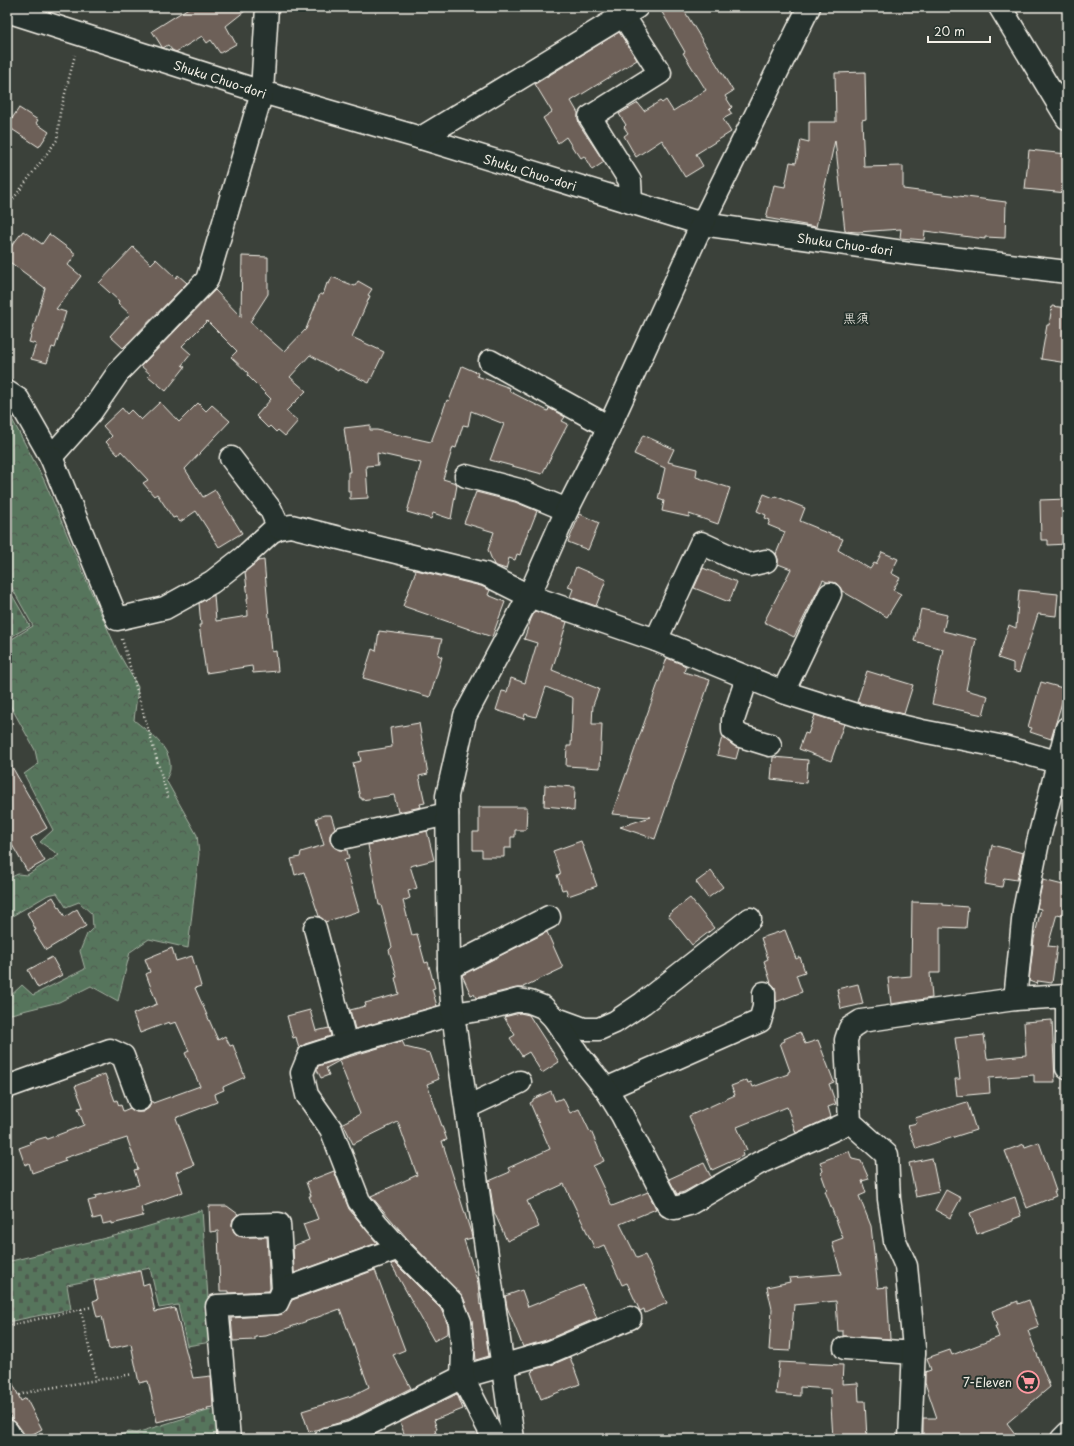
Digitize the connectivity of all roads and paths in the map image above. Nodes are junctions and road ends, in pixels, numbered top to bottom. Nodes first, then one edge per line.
1 (267, 7) edge
2 (809, 7) edge
3 (1000, 7) edge
4 (7, 11) edge
5 (630, 11) edge
6 (81, 34) junction
7 (262, 92) junction
8 (1067, 118) edge
9 (421, 138) junction
10 (11, 202) dead end
11 (631, 202) junction
12 (702, 224) junction
13 (1067, 272) edge
14 (490, 361) dead end
15 (7, 392) edge
16 (609, 427) junction
17 (51, 457) junction
18 (231, 458) dead end
19 (466, 476) dead end
20 (567, 510) junction
21 (279, 528) junction
22 (766, 560) dead end
23 (830, 594) dead end
24 (529, 596) junction
25 (116, 619) junction
26 (656, 640) junction
27 (747, 678) junction
28 (783, 692) junction
29 (1067, 728) edge
30 (770, 745) dead end
31 (1062, 764) edge
32 (168, 798) dead end
33 (447, 814) junction
34 (342, 838) dead end
35 (549, 917) dead end
36 (750, 919) dead end
37 (315, 928) dead end
38 (449, 968) junction
39 (764, 993) dead end
40 (1067, 996) edge
41 (1015, 999) junction
42 (1067, 1007) edge
43 (453, 1014) junction
44 (554, 1018) junction
45 (346, 1044) junction
46 (1067, 1068) edge
47 (520, 1082) dead end
48 (7, 1087) edge
49 (606, 1089) junction
50 (139, 1100) dead end
51 (467, 1106) junction
52 (850, 1122) junction
53 (244, 1225) dead end
54 (399, 1248) junction
55 (283, 1290) junction
56 (91, 1307) dead end
57 (81, 1309) junction
58 (630, 1318) dead end
59 (7, 1326) edge
60 (846, 1348) dead end
61 (914, 1353) junction
62 (503, 1366) junction
63 (133, 1374) dead end
64 (462, 1377) junction
65 (96, 1380) junction
66 (19, 1395) dead end
67 (7, 1432) edge
68 (1067, 1434) edge
69 (12, 1439) edge
70 (228, 1439) edge
71 (326, 1439) edge
72 (496, 1439) edge
73 (513, 1439) edge
74 (910, 1439) edge
75 (1062, 1439) edge

1 - 7 street
2 - 12 street
3 - 8 street
4 - 6 street, Shuku Chuo-dori
5 - 9 street
5 - 11 street
6 - 7 street, Shuku Chuo-dori
6 - 10 path
7 - 9 street, Shuku Chuo-dori
7 - 17 street
9 - 11 street, Shuku Chuo-dori
11 - 12 street, Shuku Chuo-dori
12 - 13 street, Shuku Chuo-dori
12 - 16 street
14 - 16 street
15 - 17 street
16 - 20 street
17 - 25 street
18 - 21 street
19 - 20 street
20 - 24 street
21 - 24 street
21 - 25 street
22 - 26 street
23 - 28 street
24 - 26 street
24 - 33 street
25 - 32 path
26 - 27 street
27 - 28 street
27 - 30 street
28 - 31 street
29 - 31 street
31 - 41 street
33 - 34 street
33 - 38 street
35 - 38 street
36 - 44 street
37 - 45 street
38 - 43 street
39 - 49 street
40 - 41 street
41 - 52 street
42 - 46 street
43 - 44 street
43 - 45 street
43 - 51 street
44 - 49 street
45 - 54 street
47 - 51 street
48 - 50 street
49 - 52 street
51 - 62 street
52 - 61 street
53 - 55 street
54 - 55 street
54 - 64 street
55 - 70 street
56 - 57 path
57 - 59 path
57 - 65 path
58 - 62 street
60 - 61 street
61 - 74 street
62 - 64 street
62 - 73 street
63 - 65 path
64 - 71 street
64 - 72 street
65 - 66 path
67 - 69 street
68 - 75 street

